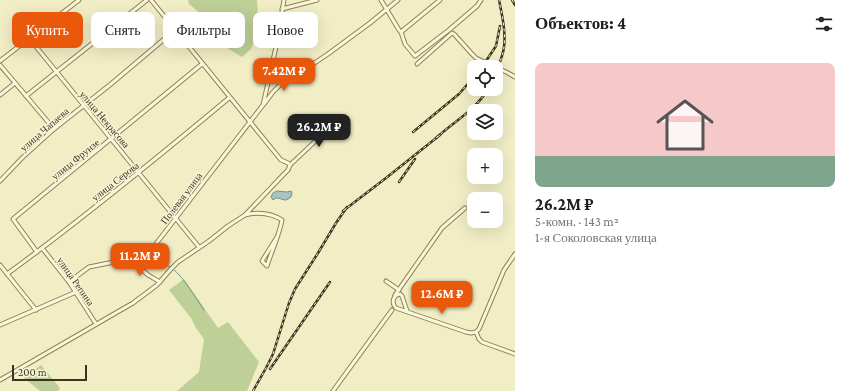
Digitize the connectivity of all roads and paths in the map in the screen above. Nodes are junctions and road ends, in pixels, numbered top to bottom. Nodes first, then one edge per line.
1 (79, 0) edge
2 (147, 0) edge
3 (151, 0) edge
4 (284, 0) edge
5 (318, 0) edge
6 (381, 0) edge
7 (398, 0) edge
8 (440, 0) edge
9 (480, 1) edge
10 (282, 9) junction
11 (386, 9) junction
12 (63, 12) edge
13 (163, 15) edge
14 (401, 32) junction
15 (163, 40) edge
16 (16, 48) edge
17 (37, 48) edge
18 (189, 48) edge
19 (480, 60) edge
20 (0, 61) edge
21 (202, 64) junction
22 (417, 64) dead end
23 (0, 65) edge
24 (503, 70) edge
25 (57, 72) junction
26 (515, 77) edge
27 (15, 83) junction
28 (0, 94) edge
29 (26, 96) junction
30 (229, 98) junction
31 (263, 105) junction
32 (83, 106) junction
33 (334, 118) dead end
34 (249, 122) junction
35 (54, 129) junction
36 (112, 139) junction
37 (290, 165) junction
38 (139, 173) junction
39 (0, 181) edge
40 (465, 208) dead end
41 (245, 216) junction
42 (176, 218) junction
43 (277, 237) junction
44 (42, 248) junction
45 (199, 248) junction
46 (37, 252) junction
47 (515, 254) edge
48 (124, 260) junction
49 (0, 265) edge
50 (7, 274) junction
51 (68, 281) junction
52 (386, 281) dead end
53 (160, 282) junction
54 (76, 292) junction
55 (399, 292) junction
56 (393, 304) junction
57 (406, 306) junction
58 (399, 309) junction
59 (36, 310) junction
60 (392, 310) junction
61 (407, 311) junction
62 (96, 324) junction
63 (0, 325) edge
64 (476, 332) junction
65 (515, 354) edge
66 (0, 380) edge
67 (333, 391) edge

1 - 12 street
2 - 25 street
3 - 13 street
4 - 10 street
5 - 10 street
6 - 11 street
7 - 11 street, Полевая улица
8 - 14 street
9 - 14 street
10 - 31 street
11 - 14 street
11 - 31 street, Полевая улица
15 - 32 street, улица Чапаева
16 - 20 street
17 - 25 street, улица Некрасова
18 - 21 street
19 - 22 street
21 - 30 street
21 - 36 street, улица Фрунзе
23 - 27 street
24 - 26 street
25 - 29 street
25 - 32 street, улица Некрасова
27 - 28 street
27 - 29 street
29 - 35 street
30 - 34 street
30 - 38 street, улица Серова
31 - 34 street, Полевая улица
32 - 35 street, улица Чапаева
32 - 36 street, улица Некрасова
33 - 37 street
34 - 37 street
34 - 42 street, Полевая улица
35 - 39 street, улица Чапаева
36 - 38 street, улица Некрасова
36 - 46 street, улица Фрунзе
37 - 41 street
38 - 42 street, улица Некрасова
38 - 44 street, улица Серова
40 - 55 street
41 - 43 street
41 - 45 street
42 - 45 street, улица Некрасова
42 - 48 street, Полевая улица
43 - 43 street
44 - 46 street, улица Серова
44 - 51 street, улица Репина
45 - 53 street
46 - 50 street, улица Серова
47 - 64 street
48 - 51 street, Полевая улица
48 - 53 street
49 - 50 street
50 - 59 street
51 - 54 street, улица Репина
52 - 55 street
53 - 62 street
54 - 59 street
54 - 62 street, улица Репина
55 - 56 street
55 - 57 street
56 - 58 street
56 - 60 street
57 - 58 street
57 - 61 street
58 - 60 street
58 - 61 street
59 - 63 street
60 - 67 street
61 - 64 street
62 - 66 street
64 - 65 street

